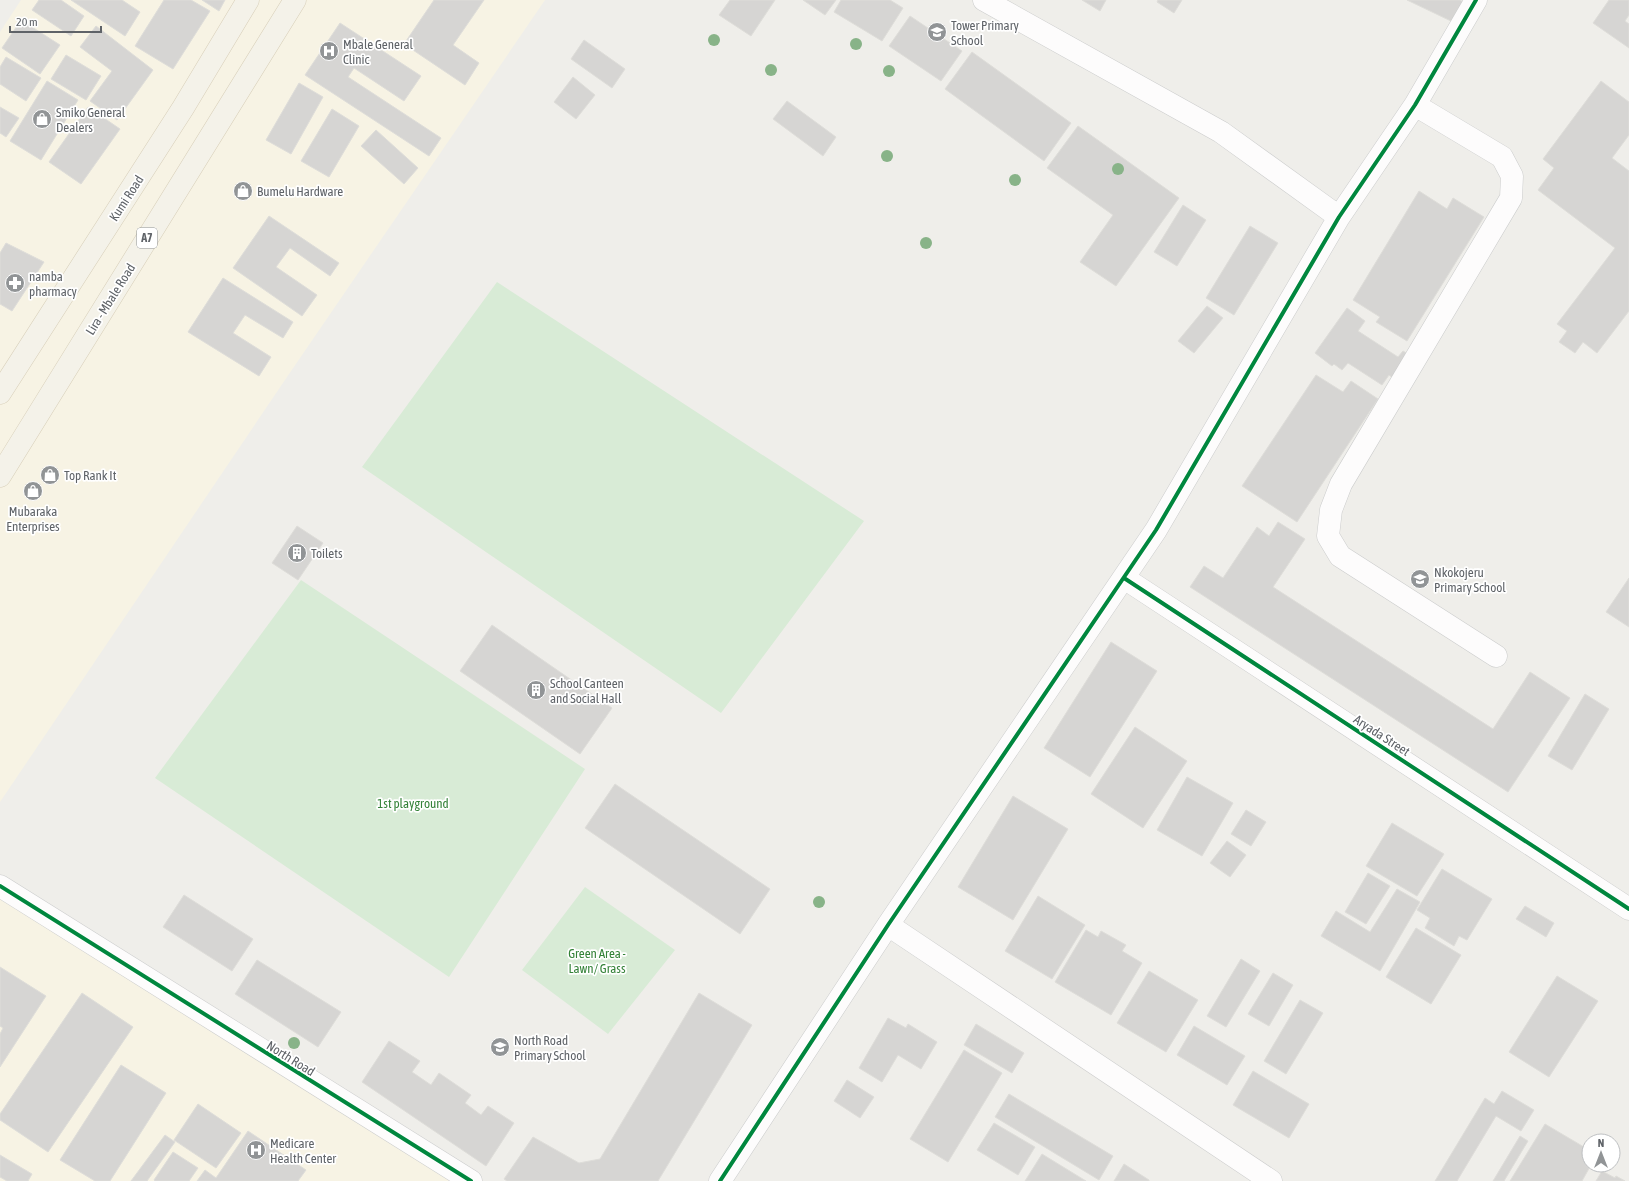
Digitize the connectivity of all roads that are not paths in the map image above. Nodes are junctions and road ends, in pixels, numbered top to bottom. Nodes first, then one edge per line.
1 (248, 0) edge
2 (295, 0) edge
3 (984, 0) edge
4 (1476, 0) edge
5 (1415, 105) junction
6 (1339, 217) junction
7 (0, 394) edge
8 (0, 476) edge
9 (1124, 578) junction
10 (1496, 656) dead end
11 (0, 886) edge
12 (1629, 909) edge
13 (888, 925) junction
14 (471, 1181) edge
15 (720, 1181) edge
16 (1271, 1181) edge

1 - 7 main road, Kumi Road
2 - 8 main road, Lira - Mbale Road / A7
3 - 6 street
4 - 5 street
5 - 6 street
5 - 10 street
6 - 9 street
9 - 12 street, Aryada Street
9 - 13 street
11 - 14 street, North Road
13 - 15 street
13 - 16 street

